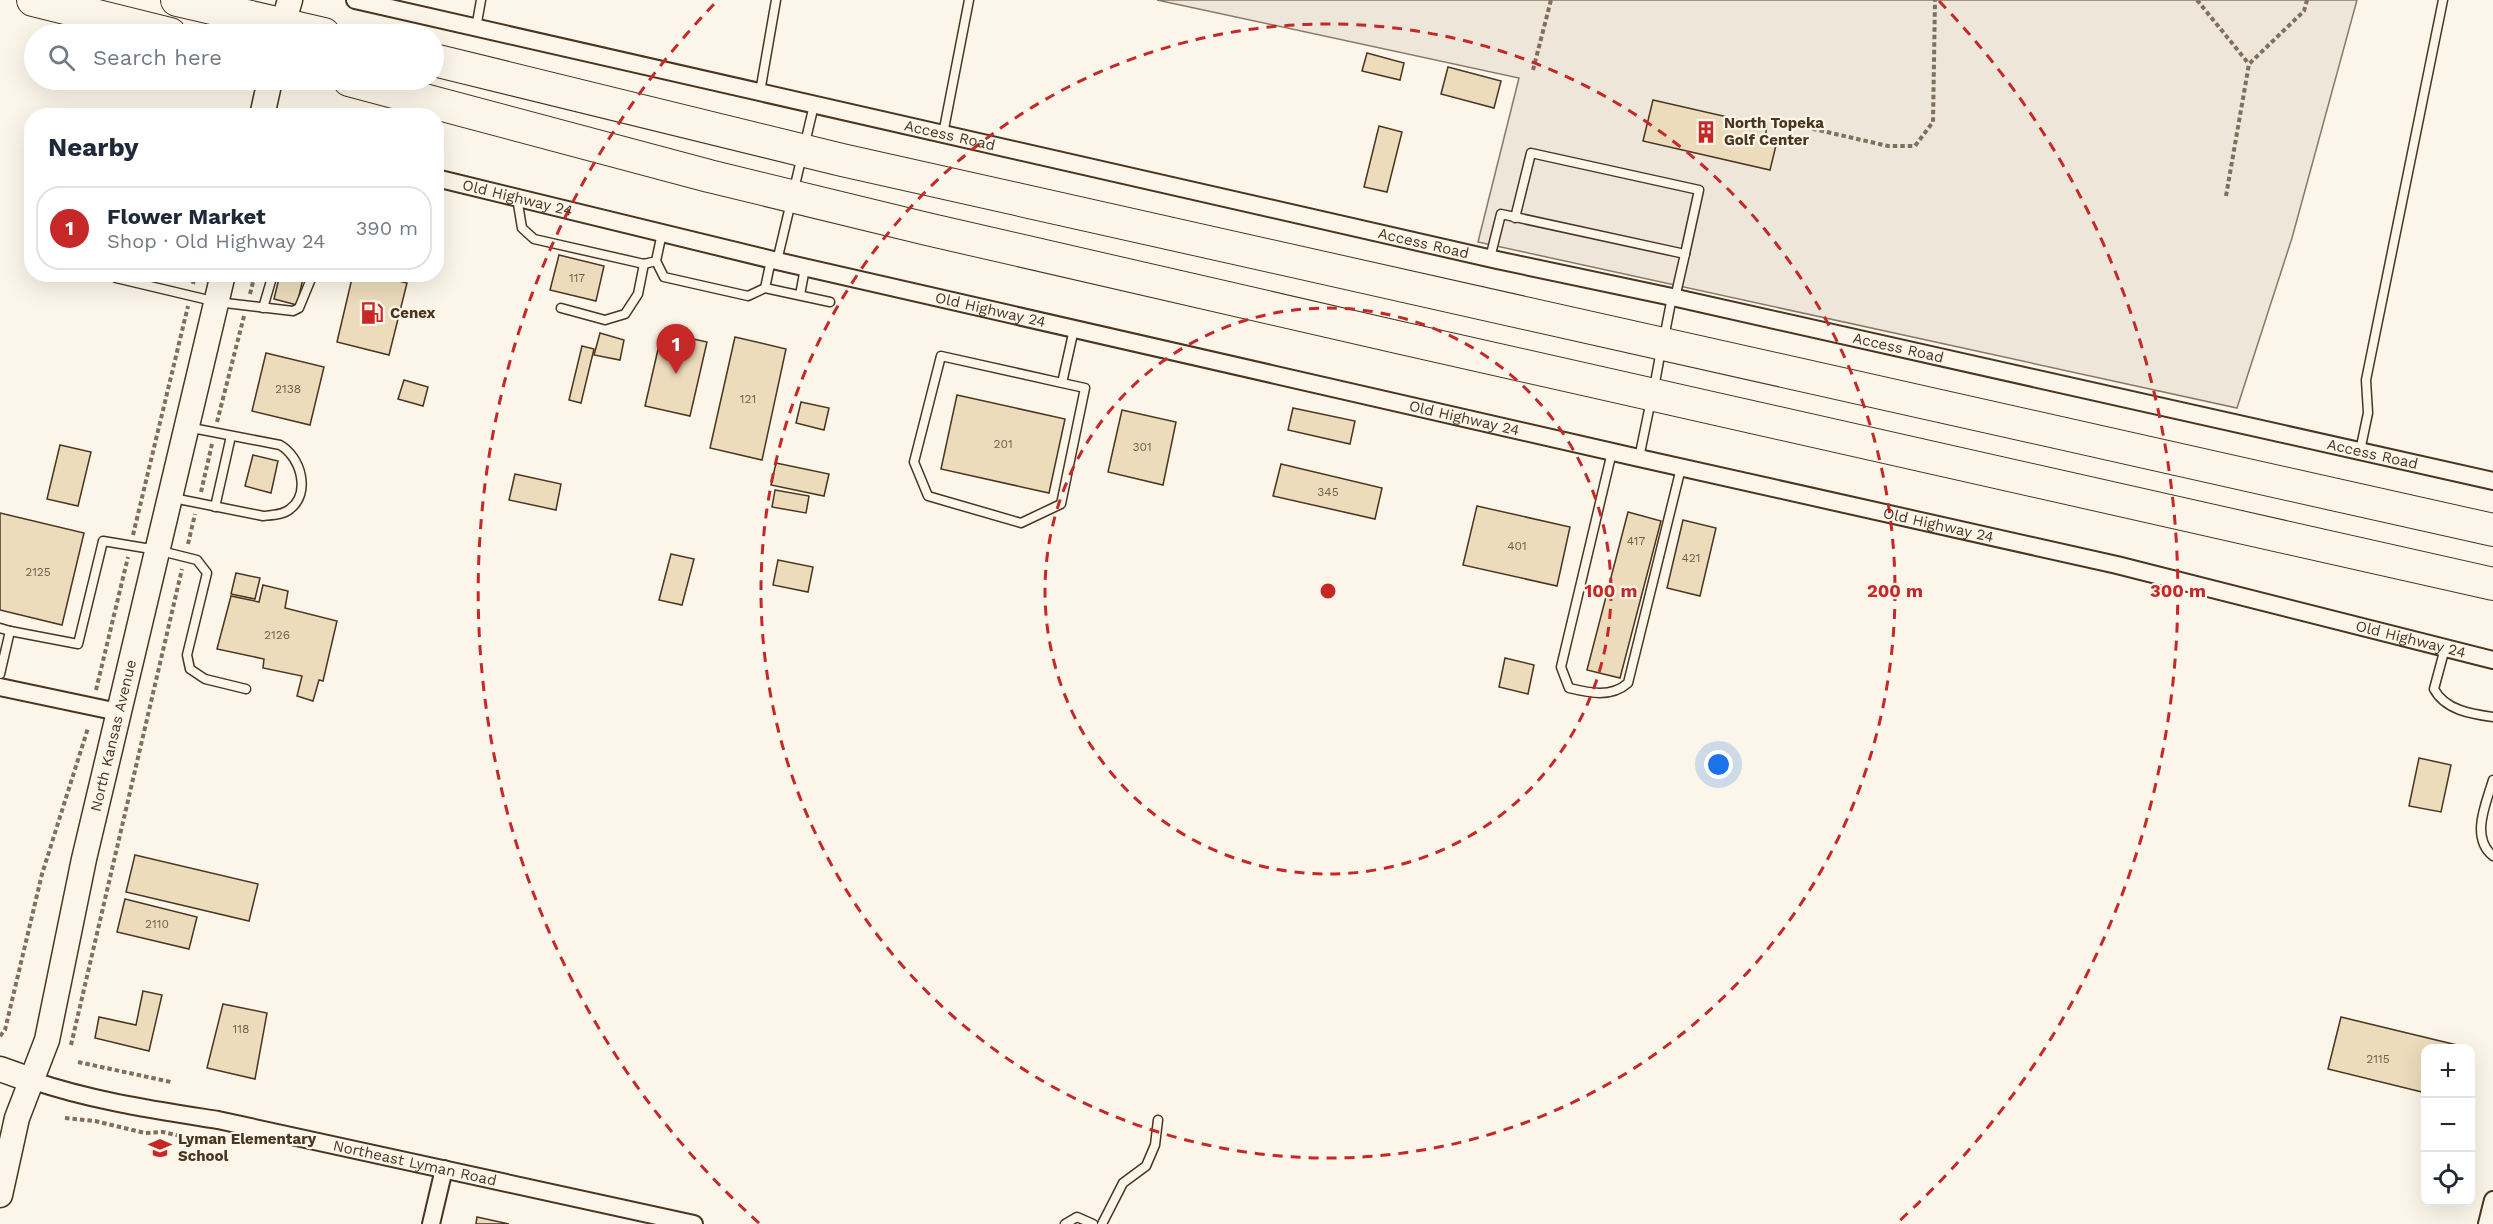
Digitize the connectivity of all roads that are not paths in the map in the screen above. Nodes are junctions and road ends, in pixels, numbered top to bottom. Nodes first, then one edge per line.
1 (33, 0) edge
2 (177, 0) edge
3 (356, 0) edge
4 (481, 0) edge
5 (776, 0) edge
6 (969, 0) edge
7 (2443, 0) edge
8 (284, 20) edge
9 (130, 24) edge
10 (476, 28) junction
11 (444, 62) edge
12 (268, 90) edge
13 (387, 90) edge
14 (760, 92) junction
15 (814, 105) junction
16 (264, 108) edge
17 (943, 134) junction
18 (804, 151) junction
19 (444, 180) edge
20 (793, 197) junction
21 (518, 198) junction
22 (1515, 218) junction
23 (662, 233) junction
24 (1685, 254) junction
25 (1490, 258) junction
26 (774, 260) junction
27 (656, 261) junction
28 (644, 264) junction
29 (805, 268) junction
30 (132, 282) edge
31 (221, 282) edge
32 (271, 282) edge
33 (310, 282) edge
34 (765, 288) junction
35 (800, 295) junction
36 (1674, 297) junction
37 (217, 302) junction
38 (830, 302) dead end
39 (263, 308) junction
40 (561, 308) dead end
41 (1074, 329) junction
42 (1662, 345) junction
43 (1062, 383) junction
44 (1652, 395) junction
45 (187, 426) junction
46 (231, 436) junction
47 (2360, 451) junction
48 (1612, 452) junction
49 (1639, 458) junction
50 (1681, 468) junction
51 (2493, 481) edge
52 (170, 498) junction
53 (214, 507) junction
54 (2493, 530) edge
55 (157, 550) junction
56 (2493, 584) edge
57 (0, 628) edge
58 (10, 631) junction
59 (2445, 648) junction
60 (2493, 660) edge
61 (0, 674) edge
62 (0, 687) edge
63 (246, 689) dead end
64 (118, 712) junction
65 (2493, 717) edge
66 (2493, 780) edge
67 (2493, 856) edge
68 (0, 1069) edge
69 (31, 1080) junction
70 (1158, 1119) dead end
71 (444, 1169) junction
72 (0, 1195) edge
73 (2493, 1200) edge
74 (431, 1224) edge
75 (694, 1224) edge
76 (1065, 1224) edge
77 (1093, 1224) edge
78 (1102, 1224) edge
79 (2487, 1224) edge

1 - 9 highway
2 - 8 highway
3 - 10 street, Access Road
4 - 10 lane
5 - 14 lane
6 - 17 lane
7 - 47 lane
10 - 14 street, Access Road
11 - 18 highway
12 - 16 main road
13 - 20 highway
14 - 15 street, Access Road
15 - 17 street, Access Road
15 - 18 lane
17 - 25 street, Access Road
18 - 20 lane
18 - 42 highway
19 - 21 street, Old Highway 24
20 - 26 lane
20 - 44 highway
21 - 23 street, Old Highway 24
21 - 28 lane
22 - 24 lane
22 - 24 lane
22 - 25 lane
23 - 26 street, Old Highway 24
23 - 27 lane
24 - 36 lane
25 - 36 street, Access Road
26 - 29 street, Old Highway 24
26 - 34 lane
27 - 28 lane
27 - 34 lane
28 - 40 lane
29 - 35 lane
29 - 41 street, Old Highway 24
30 - 37 lane
31 - 37 main road, North Kansas Avenue
32 - 39 lane
33 - 39 lane
34 - 35 lane
35 - 38 lane
36 - 42 lane
36 - 47 street, Access Road
37 - 39 lane
37 - 45 main road, North Kansas Avenue
41 - 43 lane
41 - 48 street, Old Highway 24
42 - 44 lane
42 - 54 highway
43 - 43 lane
44 - 49 lane
44 - 56 highway
45 - 46 lane
45 - 52 main road, North Kansas Avenue
46 - 53 lane
46 - 53 lane
47 - 51 street, Access Road
48 - 49 street, Old Highway 24
48 - 50 lane
49 - 50 street, Old Highway 24
50 - 59 street, Old Highway 24
52 - 53 lane
52 - 55 main road, North Kansas Avenue
55 - 58 lane
55 - 63 lane
55 - 64 main road, North Kansas Avenue
57 - 58 lane
58 - 61 lane
59 - 60 street, Old Highway 24
59 - 65 lane
62 - 64 street
64 - 69 main road, North Kansas Avenue
66 - 67 lane
68 - 69 main road
69 - 71 street, Northeast Lyman Road
69 - 72 main road, North Kansas Avenue
70 - 78 lane
71 - 74 street
71 - 75 street, Northeast Lyman Road
73 - 79 street
76 - 77 lane

